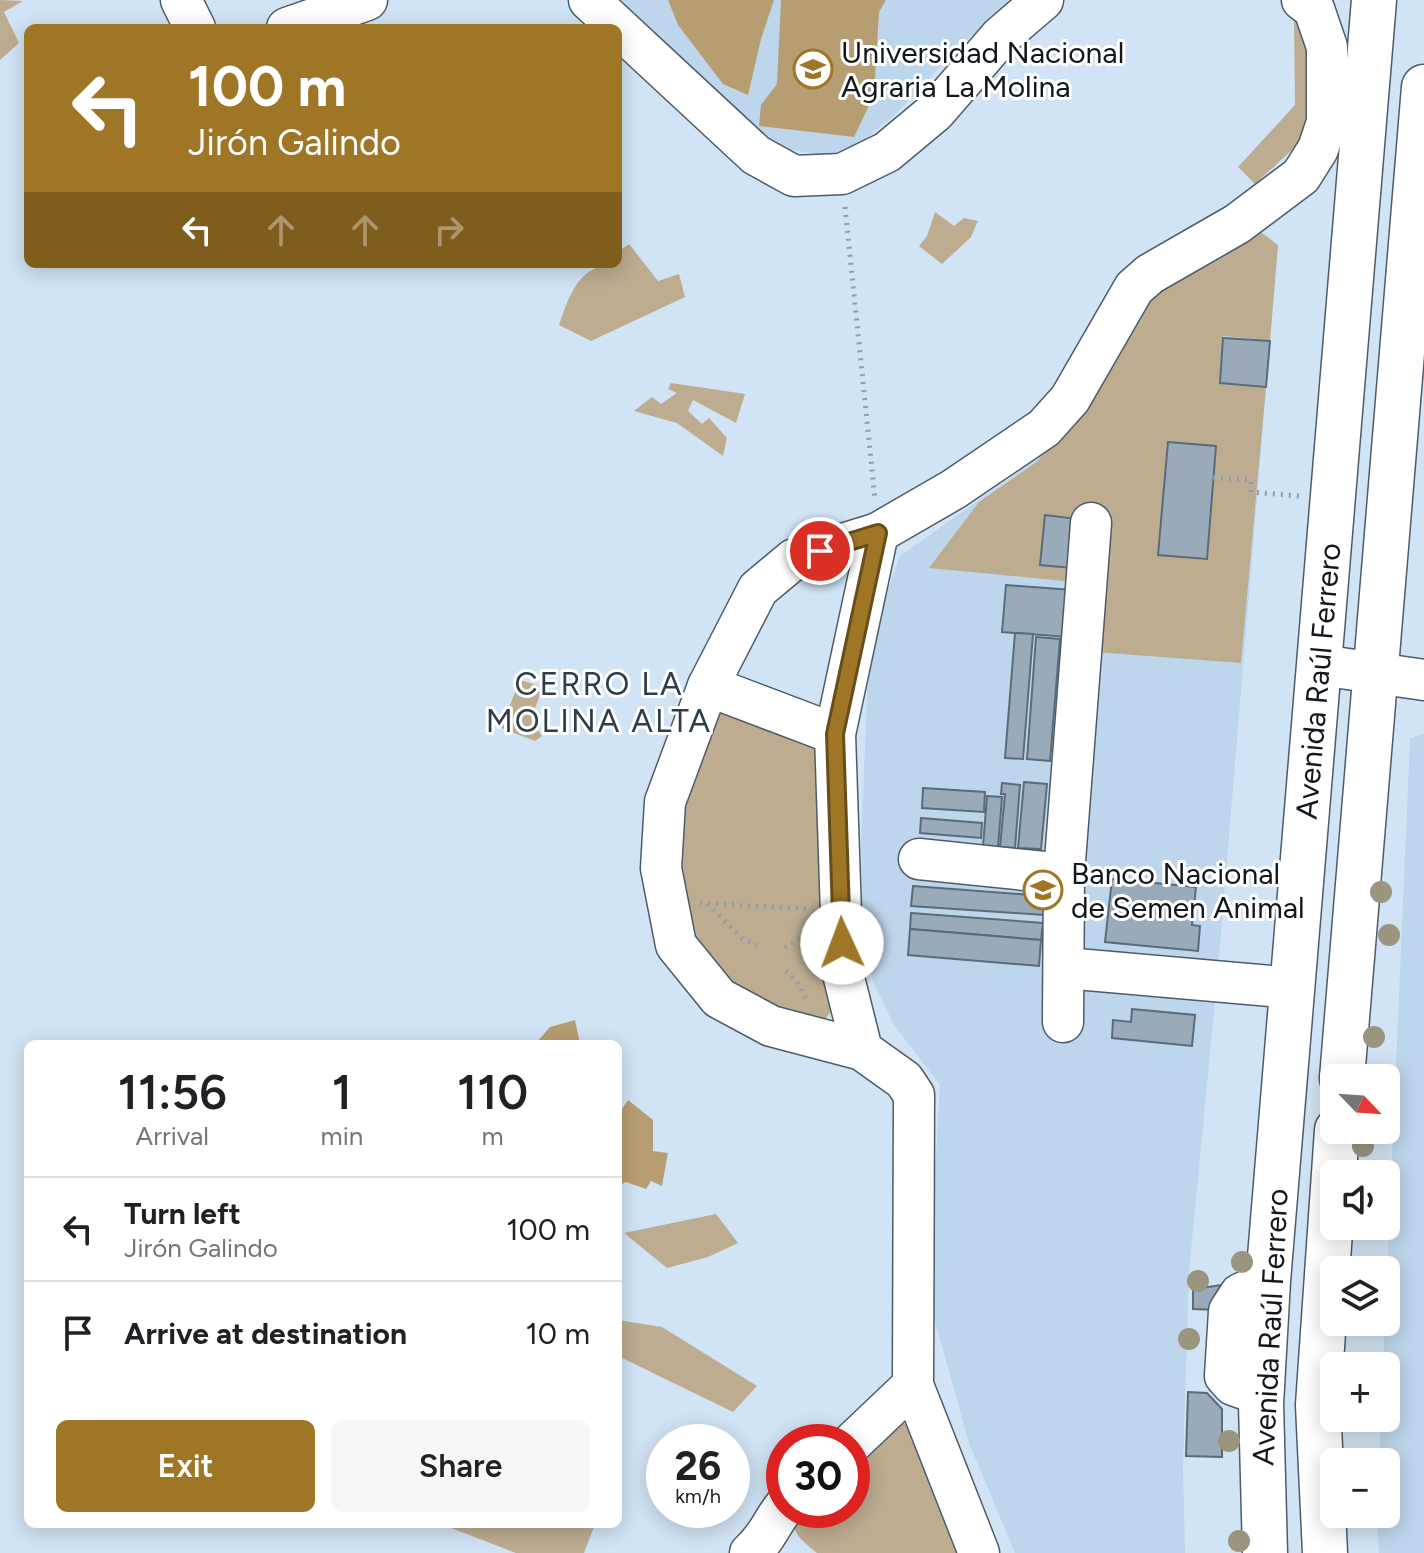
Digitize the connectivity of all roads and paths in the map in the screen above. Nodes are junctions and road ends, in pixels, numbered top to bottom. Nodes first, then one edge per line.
1 (366, 0) edge
2 (589, 0) edge
3 (1043, 0) edge
4 (1302, 0) edge
5 (1374, 0) edge
6 (298, 24) edge
7 (342, 24) edge
8 (615, 24) edge
9 (622, 31) edge
10 (1424, 87) edge
11 (1318, 149) junction
12 (1362, 155) junction
13 (842, 174) junction
14 (1213, 478) dead end
15 (1333, 498) junction
16 (1091, 523) dead end
17 (878, 533) junction
18 (1320, 665) junction
19 (1376, 671) junction
20 (1424, 680) edge
21 (708, 686) junction
22 (835, 734) junction
23 (919, 859) dead end
24 (1064, 874) junction
25 (667, 901) junction
26 (706, 903) junction
27 (841, 911) junction
28 (759, 946) dead end
29 (1065, 968) junction
30 (786, 971) dead end
31 (1293, 988) junction
32 (815, 1012) dead end
33 (1063, 1022) dead end
34 (862, 1050) junction
35 (1343, 1064) edge
36 (1336, 1144) edge
37 (913, 1385) junction
38 (870, 1426) edge
39 (979, 1553) edge
40 (1265, 1553) edge
41 (1325, 1553) edge

1 - 6 street
1 - 7 street
2 - 8 street
3 - 13 street
4 - 11 street
5 - 12 main road, Avenida Raúl Ferrero
9 - 13 street
10 - 19 main road, Avenida Raúl Ferrero
11 - 12 street
11 - 17 street
12 - 15 main road, Avenida Raúl Ferrero
13 - 17 path
14 - 15 path
15 - 18 main road, Avenida Raúl Ferrero
16 - 24 street
17 - 21 street
17 - 22 street
18 - 19 street
18 - 31 main road, Avenida Raúl Ferrero
19 - 20 street
19 - 35 main road, Avenida Raúl Ferrero
21 - 22 street
21 - 25 street
22 - 27 street
23 - 24 street
24 - 29 street
25 - 26 path
25 - 34 street
26 - 27 path
26 - 28 path
27 - 34 street
29 - 31 street
29 - 33 street
30 - 32 path
31 - 40 main road, Avenida Raúl Ferrero
34 - 37 street
36 - 41 main road, Avenida Raúl Ferrero
37 - 38 street
37 - 39 street

